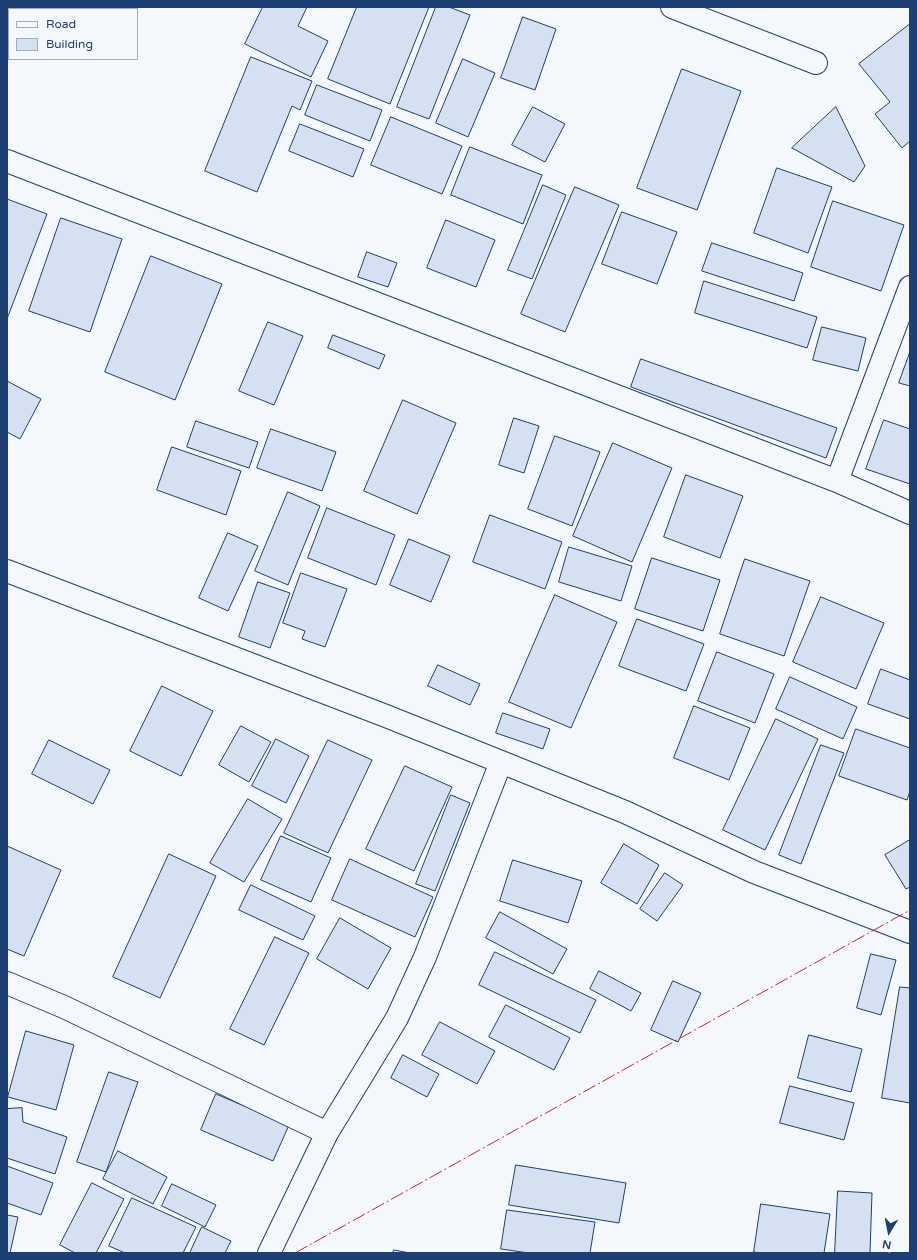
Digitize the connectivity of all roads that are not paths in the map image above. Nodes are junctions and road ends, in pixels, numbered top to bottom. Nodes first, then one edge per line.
1 (672, 7) edge
2 (816, 63) dead end
3 (7, 161) edge
4 (910, 287) edge
5 (837, 481) junction
6 (910, 513) edge
7 (7, 571) edge
8 (501, 762) junction
9 (910, 932) edge
10 (7, 983) edge
11 (327, 1133) junction
12 (269, 1253) edge

1 - 2 street
3 - 5 street
4 - 5 street
5 - 6 street
7 - 8 street
8 - 9 street
8 - 11 street
10 - 11 street
11 - 12 street

